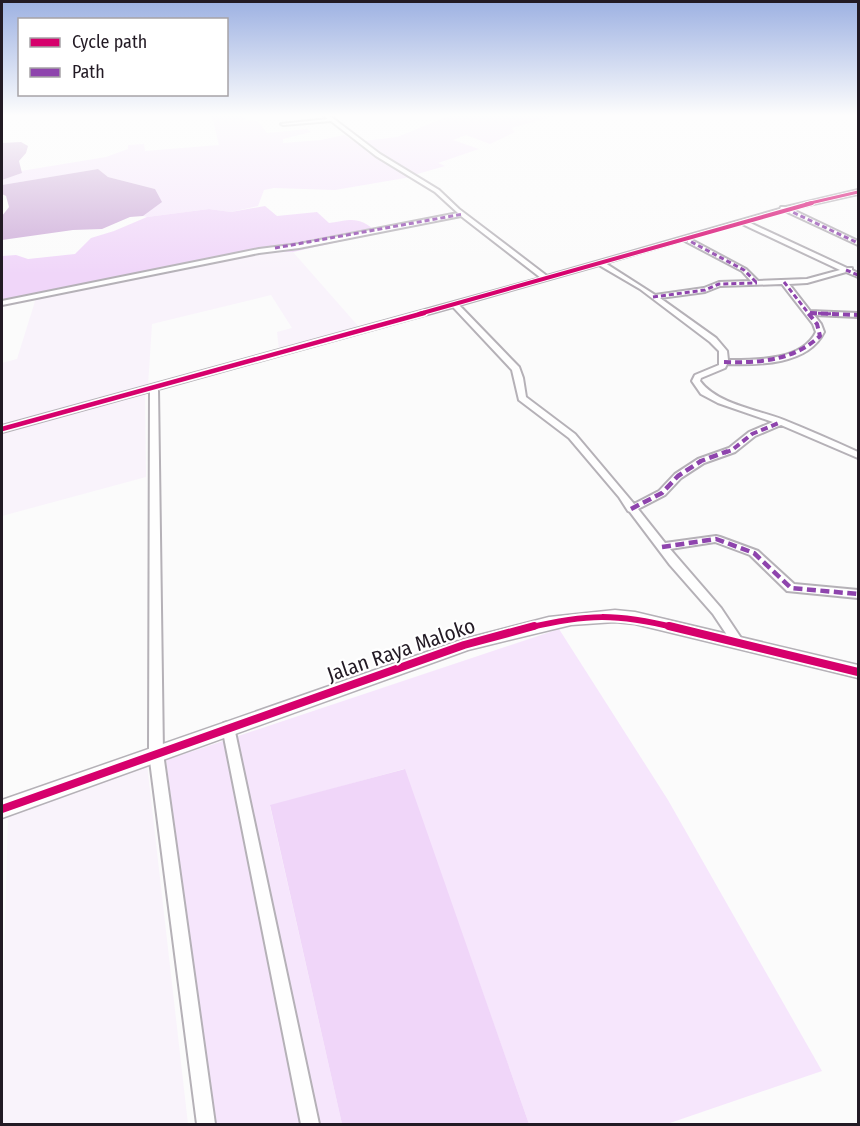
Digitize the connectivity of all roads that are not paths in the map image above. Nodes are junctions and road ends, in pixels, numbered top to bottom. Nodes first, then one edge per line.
1 (401, 169) edge
2 (858, 192) edge
3 (783, 208) junction
4 (463, 214) junction
5 (741, 221) junction
6 (684, 238) junction
7 (858, 243) edge
8 (601, 263) junction
9 (858, 267) edge
10 (846, 270) junction
11 (858, 275) edge
12 (545, 278) junction
13 (784, 282) junction
14 (757, 283) junction
15 (653, 297) junction
16 (2, 303) edge
17 (454, 304) junction
18 (810, 313) junction
19 (858, 315) edge
20 (724, 362) junction
21 (154, 389) junction
22 (781, 422) junction
23 (2, 429) edge
24 (858, 454) edge
25 (632, 509) junction
26 (662, 547) junction
27 (858, 594) edge
28 (736, 641) junction
29 (858, 672) edge
30 (228, 727) junction
31 (156, 753) junction
32 (2, 809) edge
33 (206, 1125) edge
34 (310, 1125) edge

1 - 4 street
2 - 3 street
3 - 5 street
3 - 7 street
4 - 12 street
4 - 16 street
5 - 6 street
5 - 10 street
6 - 8 street
6 - 14 street
8 - 12 street
8 - 15 street
9 - 10 street
10 - 11 street
10 - 13 street
12 - 17 street
13 - 14 street
13 - 18 street
14 - 15 street
15 - 20 street
17 - 21 street
17 - 25 street
18 - 19 street
18 - 20 street
20 - 22 street
21 - 23 street
21 - 31 street
22 - 24 street
22 - 25 street
25 - 26 street
26 - 27 street
26 - 28 street
28 - 29 street, Jalan Raya Maloko
28 - 30 street, Jalan Raya Maloko
30 - 31 street, Jalan Raya Maloko
30 - 34 street
31 - 32 street, Jalan Raya Maloko
31 - 33 street

